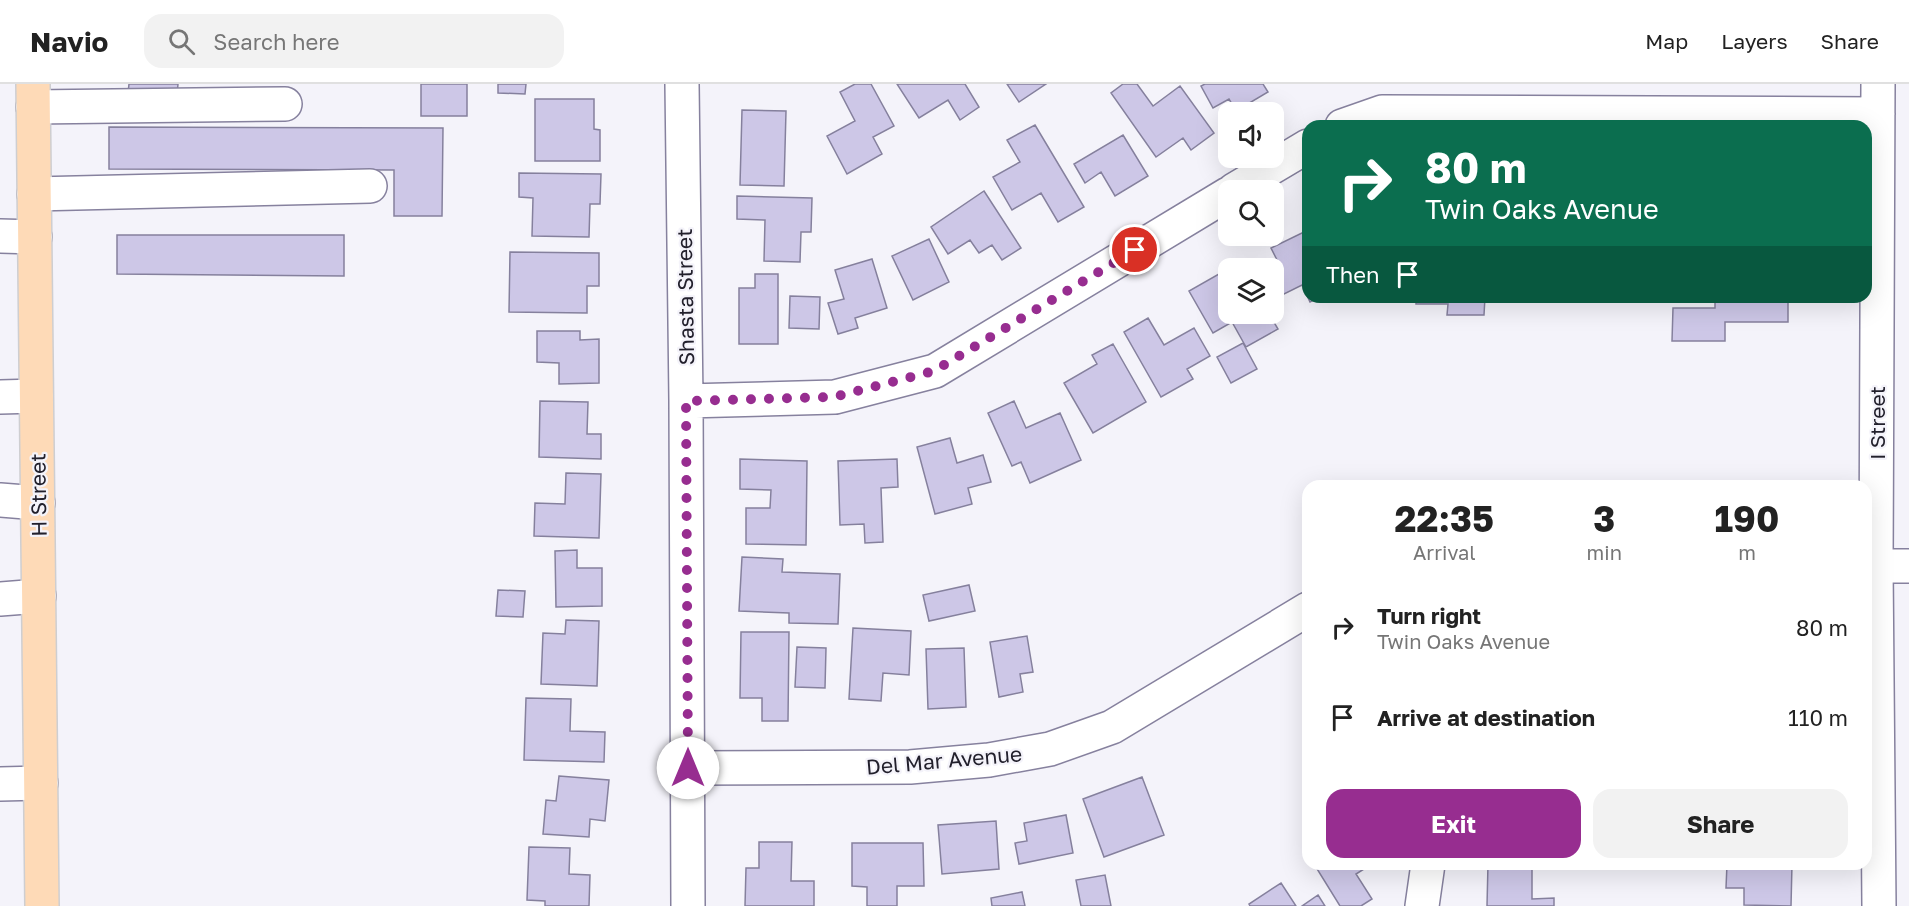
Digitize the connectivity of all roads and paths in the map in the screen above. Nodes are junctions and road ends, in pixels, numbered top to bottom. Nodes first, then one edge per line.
1 (682, 84) edge
2 (33, 96) edge
3 (1878, 99) edge
4 (285, 104) dead end
5 (1359, 120) edge
6 (1302, 150) edge
7 (1251, 180) edge
8 (370, 186) dead end
9 (34, 194) junction
10 (1218, 200) edge
11 (0, 236) edge
12 (34, 237) junction
13 (36, 396) junction
14 (0, 397) edge
15 (686, 401) junction
16 (1872, 499) edge
17 (0, 500) edge
18 (38, 503) junction
19 (1872, 566) edge
20 (1909, 566) edge
21 (39, 596) junction
22 (0, 598) edge
23 (1872, 608) edge
24 (1302, 613) edge
25 (688, 768) junction
26 (41, 783) junction
27 (0, 784) edge
28 (1427, 870) edge
29 (42, 906) edge
30 (688, 906) edge
31 (1422, 906) edge
32 (1879, 906) edge

1 - 15 street, Shasta Street
2 - 4 street
2 - 9 main road, H Street
3 - 5 street
3 - 16 street, I Street
6 - 7 street
8 - 9 street
9 - 12 main road, H Street
10 - 15 street
11 - 12 street
12 - 13 main road, H Street
13 - 14 street
13 - 18 main road, H Street
15 - 25 street, Shasta Street
17 - 18 street
18 - 21 main road, H Street
19 - 20 street
21 - 22 street
21 - 26 main road, H Street
23 - 32 street, I Street
24 - 25 street, Del Mar Avenue
25 - 30 street, Shasta Street
26 - 27 street
26 - 29 main road, H Street
28 - 31 street

